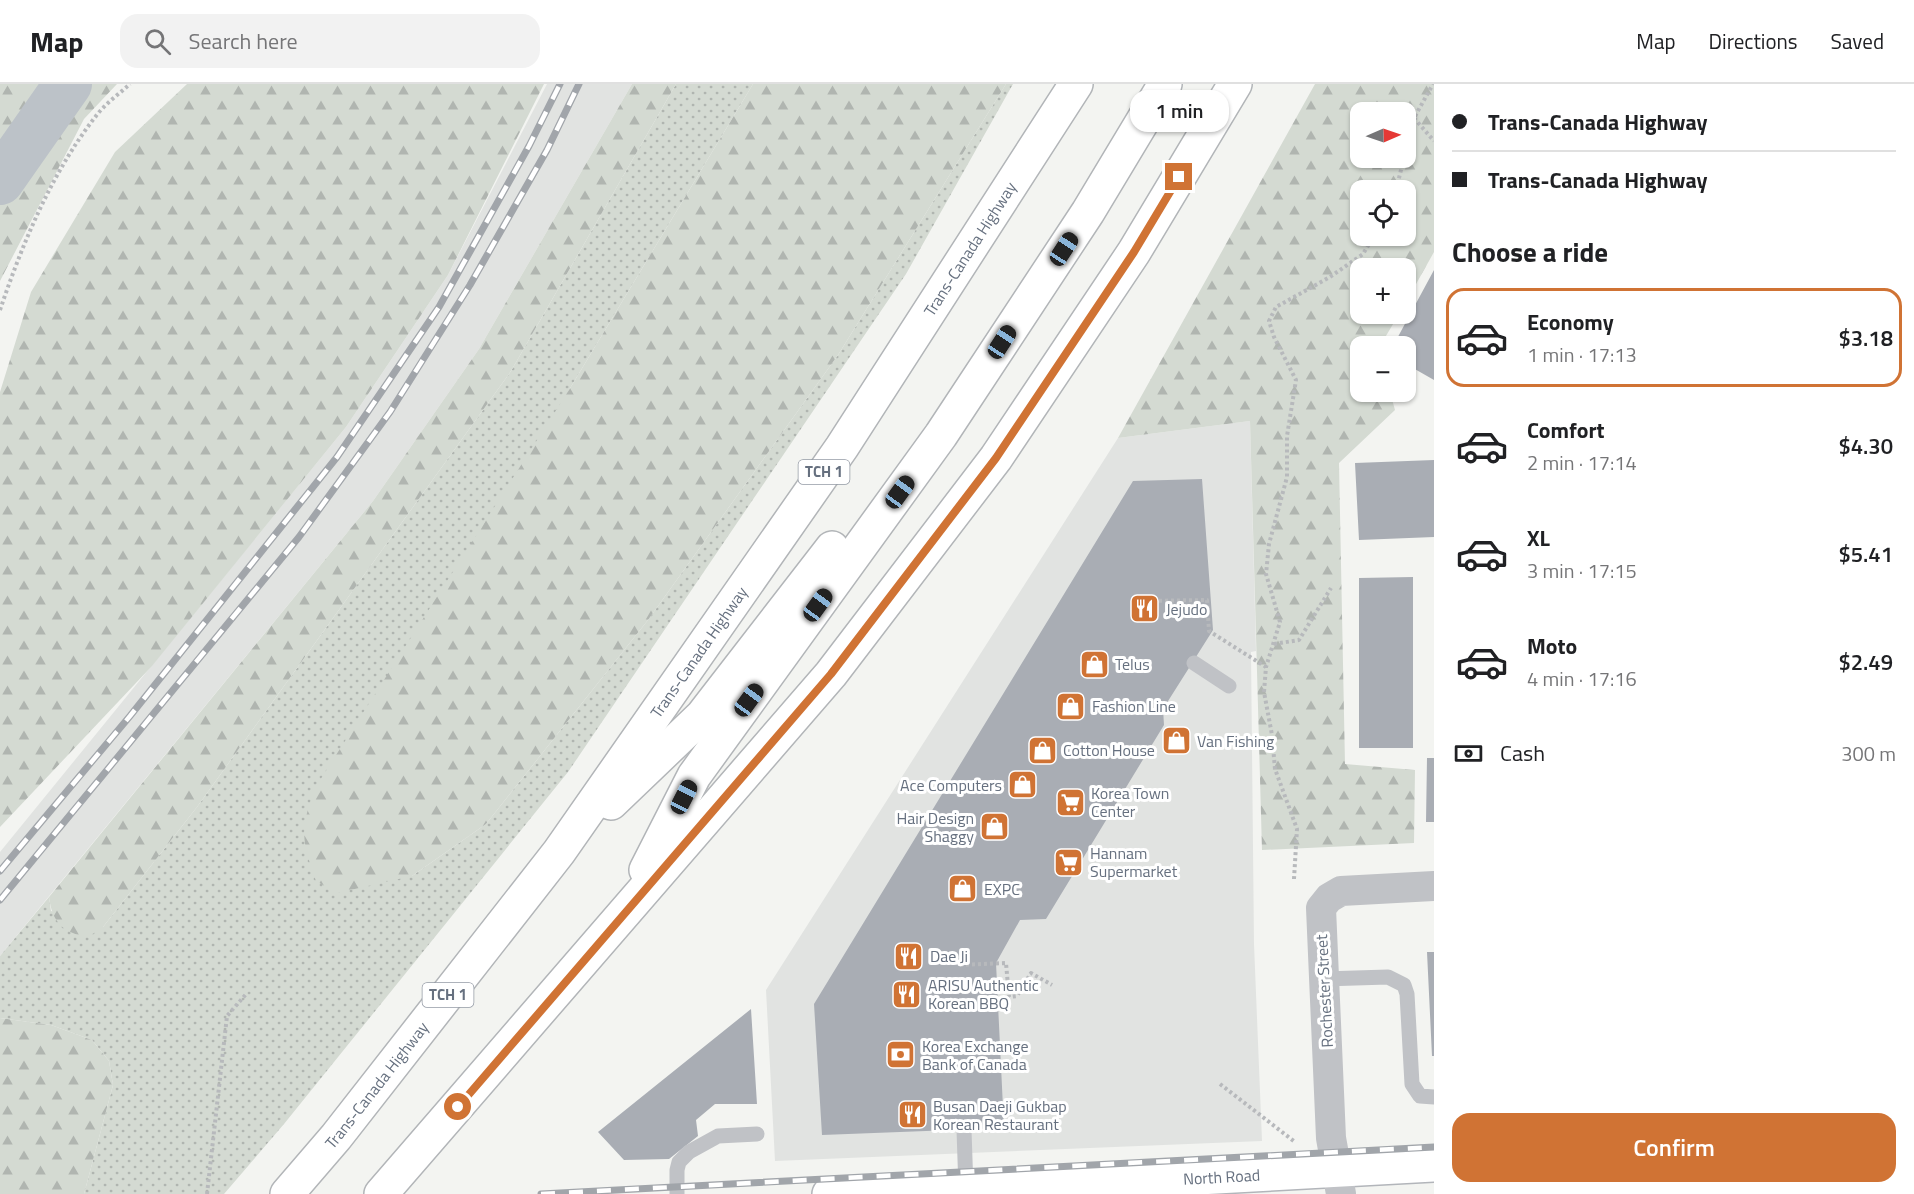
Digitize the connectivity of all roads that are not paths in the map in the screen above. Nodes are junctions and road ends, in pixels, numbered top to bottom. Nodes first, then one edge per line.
1 (1076, 84) edge
2 (1145, 84) edge
3 (1165, 84) edge
4 (1235, 84) edge
5 (1194, 663) dead end
6 (1229, 686) dead end
7 (559, 852) junction
8 (1434, 886) edge
9 (620, 919) junction
10 (1323, 979) junction
11 (1434, 1097) edge
12 (964, 1130) dead end
13 (758, 1134) dead end
14 (1434, 1165) edge
15 (1339, 1182) edge
16 (966, 1189) junction
17 (1031, 1190) edge
18 (908, 1193) edge
19 (287, 1194) edge
20 (381, 1194) edge
21 (677, 1194) edge
22 (829, 1194) edge

1 - 7 main road, Trans-Canada Highway / TCH 1
2 - 7 main road
3 - 9 main road
4 - 9 main road
5 - 6 lane
7 - 19 main road, Trans-Canada Highway / TCH 1
8 - 10 street, Rochester Street
9 - 20 main road
10 - 11 lane
10 - 15 street, Rochester Street
12 - 16 lane
13 - 21 lane
14 - 15 main road, North Road
15 - 17 main road, North Road
16 - 17 main road, North Road
16 - 18 main road, North Road
18 - 22 main road, North Road

